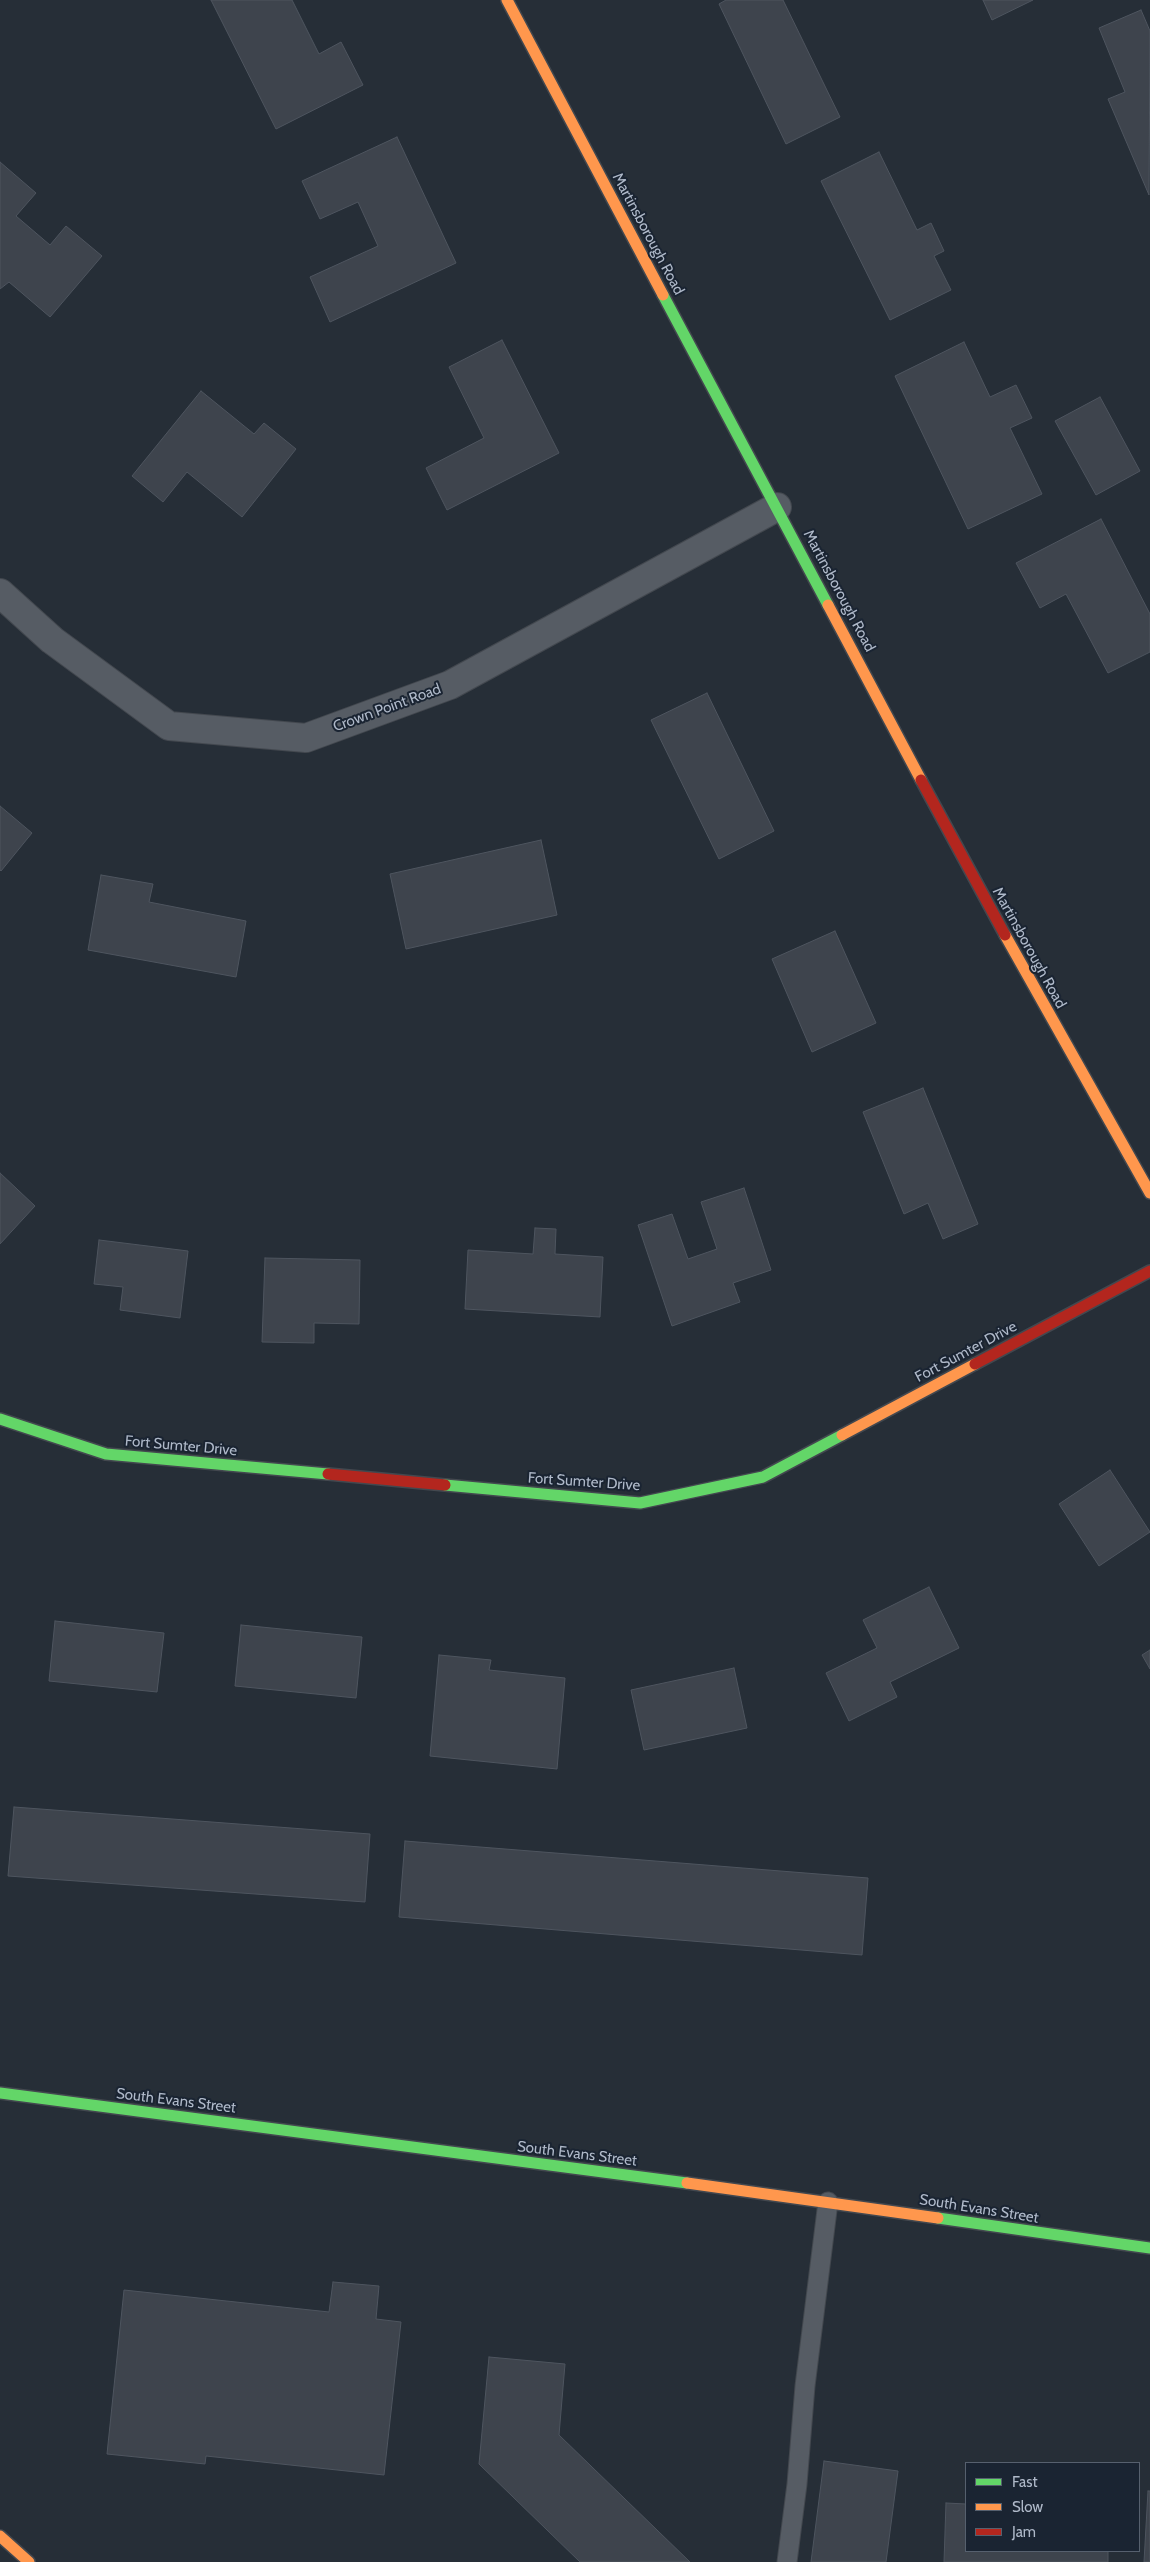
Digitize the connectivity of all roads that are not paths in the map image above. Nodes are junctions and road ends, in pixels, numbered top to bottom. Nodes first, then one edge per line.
1 (507, 0) edge
2 (777, 507) junction
3 (0, 593) edge
4 (1150, 1194) edge
5 (1150, 1271) edge
6 (0, 1419) edge
7 (0, 2093) edge
8 (828, 2202) junction
9 (1150, 2248) edge
10 (0, 2536) edge
11 (29, 2562) edge
12 (787, 2562) edge

1 - 2 main road, Martinsborough Road
2 - 3 street, Crown Point Road
2 - 4 main road, Martinsborough Road
5 - 6 main road, Fort Sumter Drive
7 - 8 main road, South Evans Street
8 - 9 main road, South Evans Street
8 - 12 lane
10 - 11 main road

